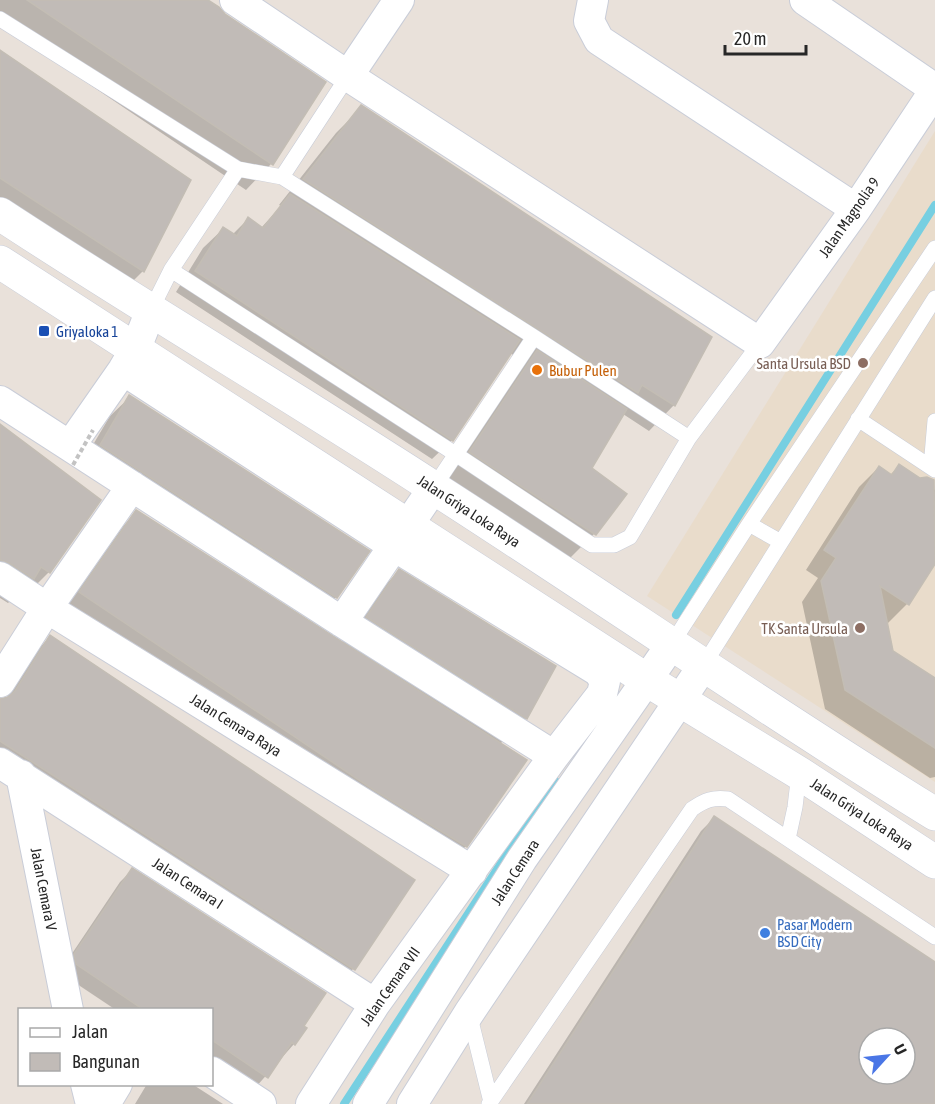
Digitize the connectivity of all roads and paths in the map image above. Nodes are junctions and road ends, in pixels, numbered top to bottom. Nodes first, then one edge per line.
1 (235, 0) edge
2 (399, 0) edge
3 (593, 0) edge
4 (805, 0) edge
5 (0, 19) edge
6 (348, 76) junction
7 (935, 89) edge
8 (238, 169) junction
9 (282, 177) junction
10 (856, 209) junction
11 (0, 214) edge
12 (935, 248) edge
13 (0, 262) edge
14 (171, 270) junction
15 (935, 298) edge
16 (151, 310) junction
17 (534, 337) junction
18 (760, 343) junction
19 (129, 359) junction
20 (0, 401) edge
21 (858, 419) junction
22 (935, 421) edge
23 (689, 438) junction
24 (79, 447) junction
25 (457, 455) junction
26 (933, 468) edge
27 (132, 486) junction
28 (434, 488) junction
29 (749, 524) junction
30 (401, 536) junction
31 (781, 542) junction
32 (0, 578) edge
33 (46, 608) junction
34 (342, 622) junction
35 (671, 645) junction
36 (703, 666) junction
37 (647, 680) junction
38 (0, 682) edge
39 (681, 699) junction
40 (554, 756) junction
41 (10, 769) edge
42 (799, 773) junction
43 (935, 814) edge
44 (788, 839) junction
45 (935, 862) edge
46 (472, 871) junction
47 (935, 937) edge
48 (375, 1004) junction
49 (73, 1008) edge
50 (469, 1013) junction
51 (213, 1073) edge
52 (86, 1086) edge
53 (116, 1086) edge
54 (490, 1103) edge
55 (91, 1104) edge
56 (105, 1104) edge
57 (261, 1104) edge
58 (311, 1104) edge
59 (368, 1104) edge
60 (412, 1104) edge

1 - 6 street
2 - 6 street
3 - 10 street
4 - 7 street
5 - 8 lane
6 - 9 lane
6 - 18 street
7 - 10 street, Jalan Magnolia 9
8 - 9 lane
8 - 14 lane
9 - 17 lane
10 - 18 street, Jalan Magnolia 9
11 - 16 main road, Jalan Griya Loka Raya
12 - 29 lane
13 - 19 main road, Jalan Griya Loka Raya
14 - 16 lane
14 - 25 lane
15 - 21 lane
16 - 19 street
16 - 28 main road, Jalan Griya Loka Raya
17 - 23 lane
17 - 25 lane
18 - 23 lane
19 - 24 street
19 - 30 main road, Jalan Griya Loka Raya
20 - 24 street
21 - 26 lane
21 - 31 lane
22 - 26 lane
23 - 25 lane
24 - 27 street
25 - 28 lane
27 - 33 street
27 - 34 street
28 - 30 street
28 - 35 main road, Jalan Griya Loka Raya
29 - 31 lane
29 - 35 lane
30 - 34 street
30 - 37 main road, Jalan Griya Loka Raya
30 - 40 street, Jalan Cemara VII
31 - 36 lane
32 - 33 street, Jalan Cemara Raya
33 - 38 street
33 - 46 street, Jalan Cemara Raya
34 - 40 street
35 - 36 main road, Jalan Griya Loka Raya
35 - 37 street, Jalan Cemara
36 - 39 street
36 - 43 main road, Jalan Griya Loka Raya
37 - 39 main road, Jalan Griya Loka Raya
37 - 59 street, Jalan Cemara
39 - 42 main road, Jalan Griya Loka Raya
39 - 50 street
40 - 46 street, Jalan Cemara VII
41 - 48 street, Jalan Cemara I
41 - 49 street, Jalan Cemara V
42 - 44 lane
42 - 45 main road, Jalan Griya Loka Raya
44 - 47 lane
44 - 54 lane
46 - 48 street, Jalan Cemara VII
48 - 58 street, Jalan Cemara VII
50 - 54 lane
50 - 60 street
51 - 57 street
52 - 55 street
53 - 56 street

